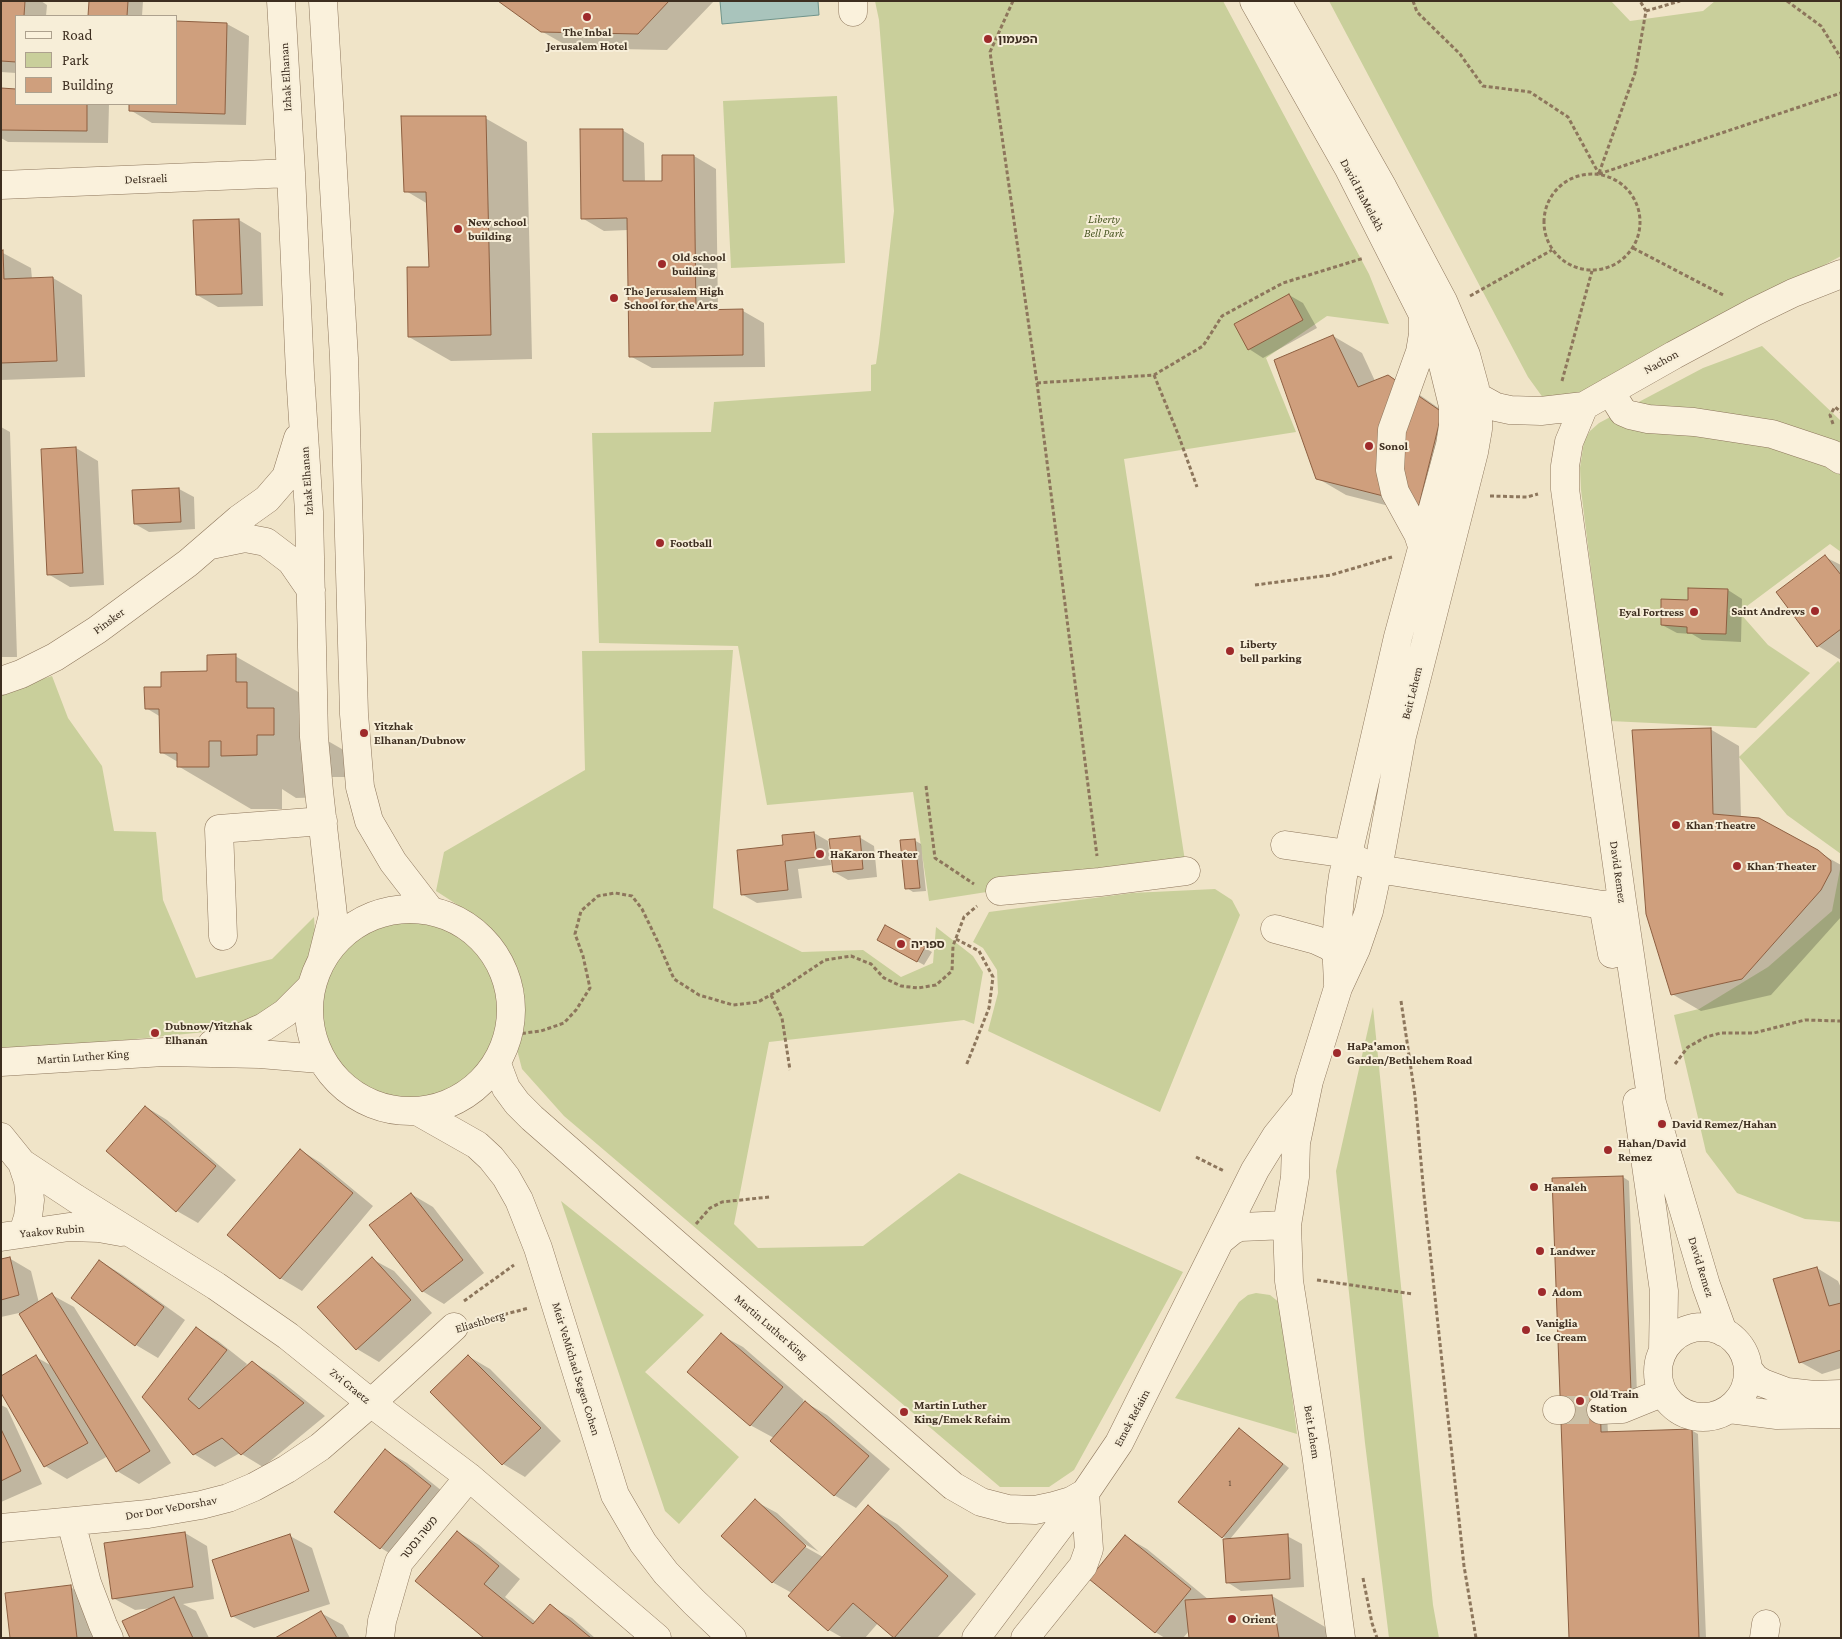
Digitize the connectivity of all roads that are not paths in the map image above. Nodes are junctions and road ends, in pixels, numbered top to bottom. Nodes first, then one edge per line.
1 (281, 1) edge
2 (323, 1) edge
3 (1254, 1) edge
4 (1277, 1) edge
5 (291, 173) junction
6 (1, 185) edge
7 (1841, 274) edge
8 (1422, 313) junction
9 (1610, 391) junction
10 (1464, 397) junction
11 (1584, 406) junction
12 (303, 417) junction
13 (1841, 460) edge
14 (207, 546) junction
15 (1422, 546) junction
16 (311, 590) junction
17 (1, 681) edge
18 (323, 821) junction
19 (1285, 845) dead end
20 (1348, 854) junction
21 (1379, 864) junction
22 (1186, 871) dead end
23 (1000, 891) road end
24 (1612, 903) junction
25 (430, 910) junction
26 (1275, 929) dead end
27 (223, 936) dead end
28 (1337, 953) junction
29 (322, 959) junction
30 (310, 988) junction
31 (1338, 988) junction
32 (164, 1052) junction
33 (320, 1058) junction
34 (1, 1062) edge
35 (496, 1064) junction
36 (1303, 1102) junction
37 (417, 1111) junction
38 (1, 1137) edge
39 (22, 1163) junction
40 (1287, 1225) junction
41 (133, 1234) junction
42 (12, 1235) edge
43 (1222, 1239) junction
44 (454, 1327) road end
45 (1723, 1332) junction
46 (1663, 1351) junction
47 (1748, 1370) junction
48 (1841, 1394) edge
49 (1654, 1396) dead end
50 (371, 1403) junction
51 (1729, 1409) junction
52 (1600, 1410) tunnel mouth
53 (1841, 1414) edge
54 (469, 1477) junction
55 (1085, 1493) junction
56 (71, 1522) junction
57 (1, 1528) edge
58 (109, 1638) edge
59 (380, 1638) edge
60 (657, 1638) edge
61 (732, 1638) edge
62 (976, 1638) edge
63 (1025, 1638) edge
64 (1341, 1638) edge

1 - 5 street, Izhak Elhanan
2 - 25 street
3 - 8 street, David HaMelekh
4 - 10 street, David HaMelekh
5 - 6 street, DeIsraeli
5 - 12 street, Izhak Elhanan
7 - 9 street, Nachon
8 - 10 street, David HaMelekh
8 - 15 street
9 - 11 street, Nachon
9 - 13 street
10 - 11 street, Nachon
10 - 15 street, Beit Lehem
10 - 21 street, Beit Lehem
11 - 24 street, David Remez
12 - 14 street, Pinsker
12 - 16 street, Izhak Elhanan
14 - 16 street, Pinsker
14 - 17 street, Pinsker
15 - 20 street, Beit Lehem
16 - 18 street, Izhak Elhanan
18 - 27 street
18 - 29 street, Izhak Elhanan
19 - 20 street
20 - 21 street
20 - 28 street, Beit Lehem
21 - 24 street
21 - 31 street, Beit Lehem
22 - 23 street
24 - 45 street, David Remez
24 - 46 street, David Remez
25 - 29 street
25 - 35 street
26 - 28 street
28 - 31 street, Beit Lehem
29 - 30 street
30 - 32 street, Martin Luther King
30 - 33 street
31 - 36 street, Beit Lehem
32 - 33 street, Martin Luther King
32 - 34 street, Martin Luther King
33 - 37 street
35 - 37 street
35 - 55 street, Martin Luther King
36 - 40 street, Beit Lehem
36 - 43 street, Emek Refaim
37 - 61 street, Meir VeMichael Segen Cohen
38 - 39 street, Zvi Graetz
39 - 41 street, Zvi Graetz
39 - 42 street, Zvi Graetz
40 - 43 street
40 - 64 street, Beit Lehem
41 - 42 street, Yaakov Rubin
41 - 50 street, Zvi Graetz
43 - 55 street, Emek Refaim
44 - 50 street, Eliashberg
45 - 46 street
45 - 47 street
46 - 51 street
47 - 48 street
47 - 51 street
49 - 52 street
50 - 54 street, Zvi Graetz
50 - 56 street, Dor Dor VeDorshav
51 - 53 street
54 - 59 street, משה גסטר
54 - 60 street, Zvi Graetz
55 - 62 street, Emek Refaim
55 - 63 street
56 - 57 street, Dor Dor VeDorshav
56 - 58 street

